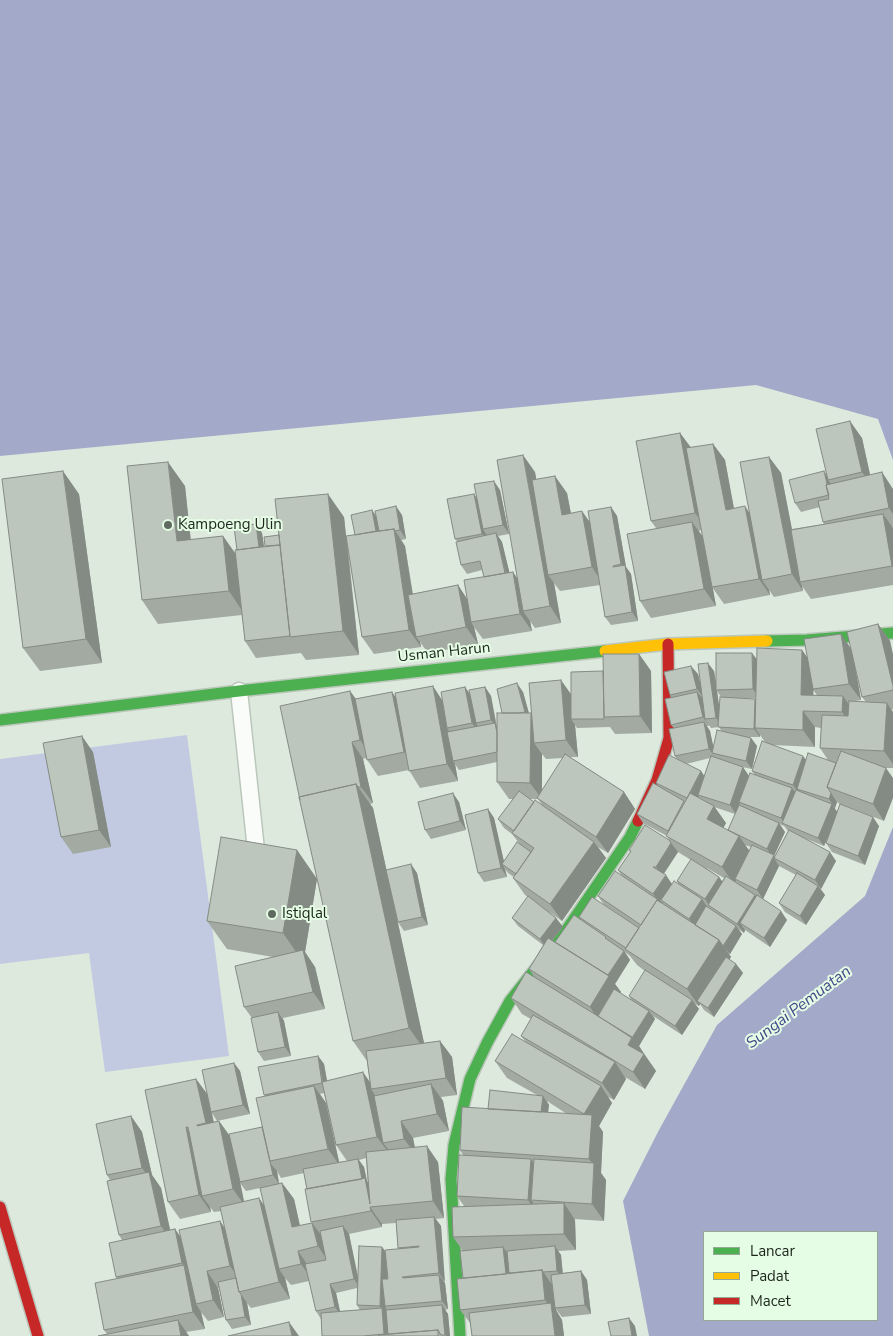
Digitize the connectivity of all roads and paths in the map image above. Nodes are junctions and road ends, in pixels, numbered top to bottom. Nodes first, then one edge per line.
1 (893, 632) edge
2 (668, 644) junction
3 (239, 691) junction
4 (0, 720) edge
5 (257, 859) edge
6 (0, 1207) edge
7 (38, 1336) edge
8 (460, 1336) edge

1 - 2 street, Usman Harun
2 - 3 street, Usman Harun
2 - 8 street
3 - 4 street, Usman Harun
3 - 5 lane
6 - 7 street

